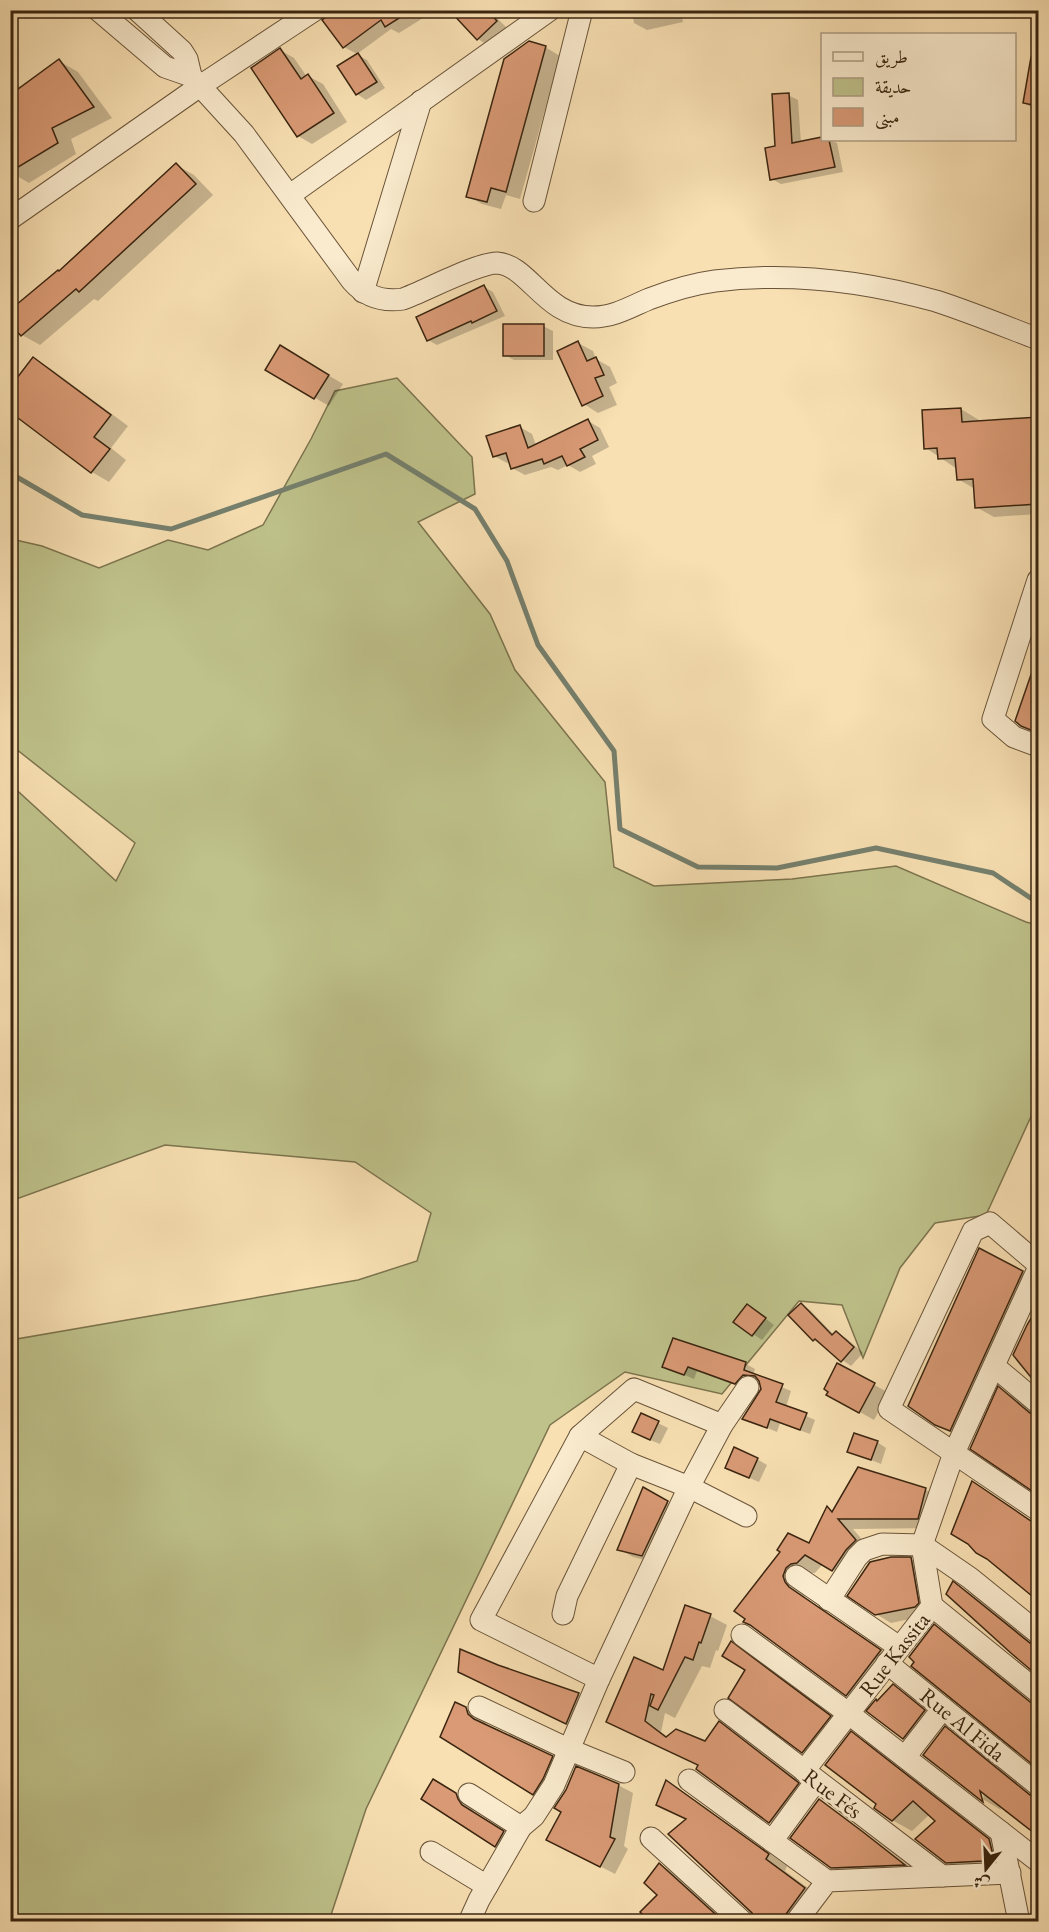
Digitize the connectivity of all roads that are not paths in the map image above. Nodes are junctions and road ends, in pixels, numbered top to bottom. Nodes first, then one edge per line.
1 (98, 10) edge
2 (137, 10) edge
3 (315, 10) edge
4 (550, 10) edge
5 (582, 10) edge
6 (195, 81) junction
7 (422, 102) junction
8 (290, 195) junction
9 (534, 201) dead end
10 (10, 219) edge
11 (363, 292) junction
12 (1038, 339) edge
13 (1038, 580) edge
14 (1038, 746) edge
15 (1038, 1264) edge
16 (1038, 1269) edge
17 (1034, 1295) edge
18 (994, 1366) junction
19 (748, 1387) dead end
20 (1038, 1403) edge
21 (722, 1425) junction
22 (580, 1436) junction
23 (954, 1453) junction
24 (631, 1464) junction
25 (689, 1487) junction
26 (1038, 1510) edge
27 (746, 1516) dead end
28 (921, 1545) junction
29 (796, 1576) dead end
30 (829, 1599) junction
31 (932, 1606) junction
32 (564, 1614) dead end
33 (1038, 1633) edge
34 (742, 1635) dead end
35 (893, 1655) junction
36 (599, 1679) junction
37 (1038, 1692) edge
38 (479, 1707) dead end
39 (943, 1708) junction
40 (725, 1710) dead end
41 (848, 1713) junction
42 (570, 1750) junction
43 (905, 1757) junction
44 (624, 1772) dead end
45 (810, 1776) junction
46 (689, 1780) dead end
47 (1038, 1785) edge
48 (469, 1794) dead end
49 (521, 1827) junction
50 (1001, 1832) junction
51 (651, 1839) dead end
52 (772, 1841) junction
53 (431, 1852) dead end
54 (1038, 1861) edge
55 (1010, 1873) junction
56 (942, 1876) junction
57 (827, 1881) junction
58 (488, 1886) junction
59 (477, 1918) edge
60 (743, 1922) edge
61 (796, 1922) edge
62 (1019, 1922) edge

1 - 6 street
2 - 6 street
3 - 6 street
4 - 7 street
5 - 9 street
6 - 8 street
6 - 10 street
7 - 8 street
7 - 11 street
8 - 11 street
11 - 12 street
13 - 14 street
15 - 23 street
16 - 17 street, Rue Kassita
17 - 18 street, Rue Kassita
18 - 20 street
18 - 23 street, Rue Kassita
19 - 21 street
21 - 22 street
21 - 25 street
22 - 24 street
22 - 36 street
23 - 26 street
23 - 28 street, Rue Kassita
24 - 25 street
24 - 32 street
25 - 27 street
25 - 36 street
28 - 30 street
28 - 31 street, Rue Kassita
28 - 33 street
29 - 30 street, Rue Al Fida
30 - 35 street, Rue Al Fida
31 - 35 street, Rue Kassita
31 - 37 street
34 - 41 street
35 - 39 street, Rue Al Fida
35 - 41 street, Rue Kassita
36 - 42 street
38 - 42 street
39 - 43 street
39 - 47 street, Rue Al Fida
40 - 45 street, Rue Fés
41 - 43 street
41 - 45 street, Rue Kassita
42 - 44 street
42 - 49 street
43 - 50 street
45 - 52 street, Rue Kassita
45 - 56 street, Rue Fés
46 - 52 street
48 - 49 street
49 - 58 street
50 - 54 street
50 - 55 street
51 - 60 street
52 - 57 street
53 - 58 street
55 - 56 street
55 - 62 street
56 - 57 street
57 - 61 street
58 - 59 street

